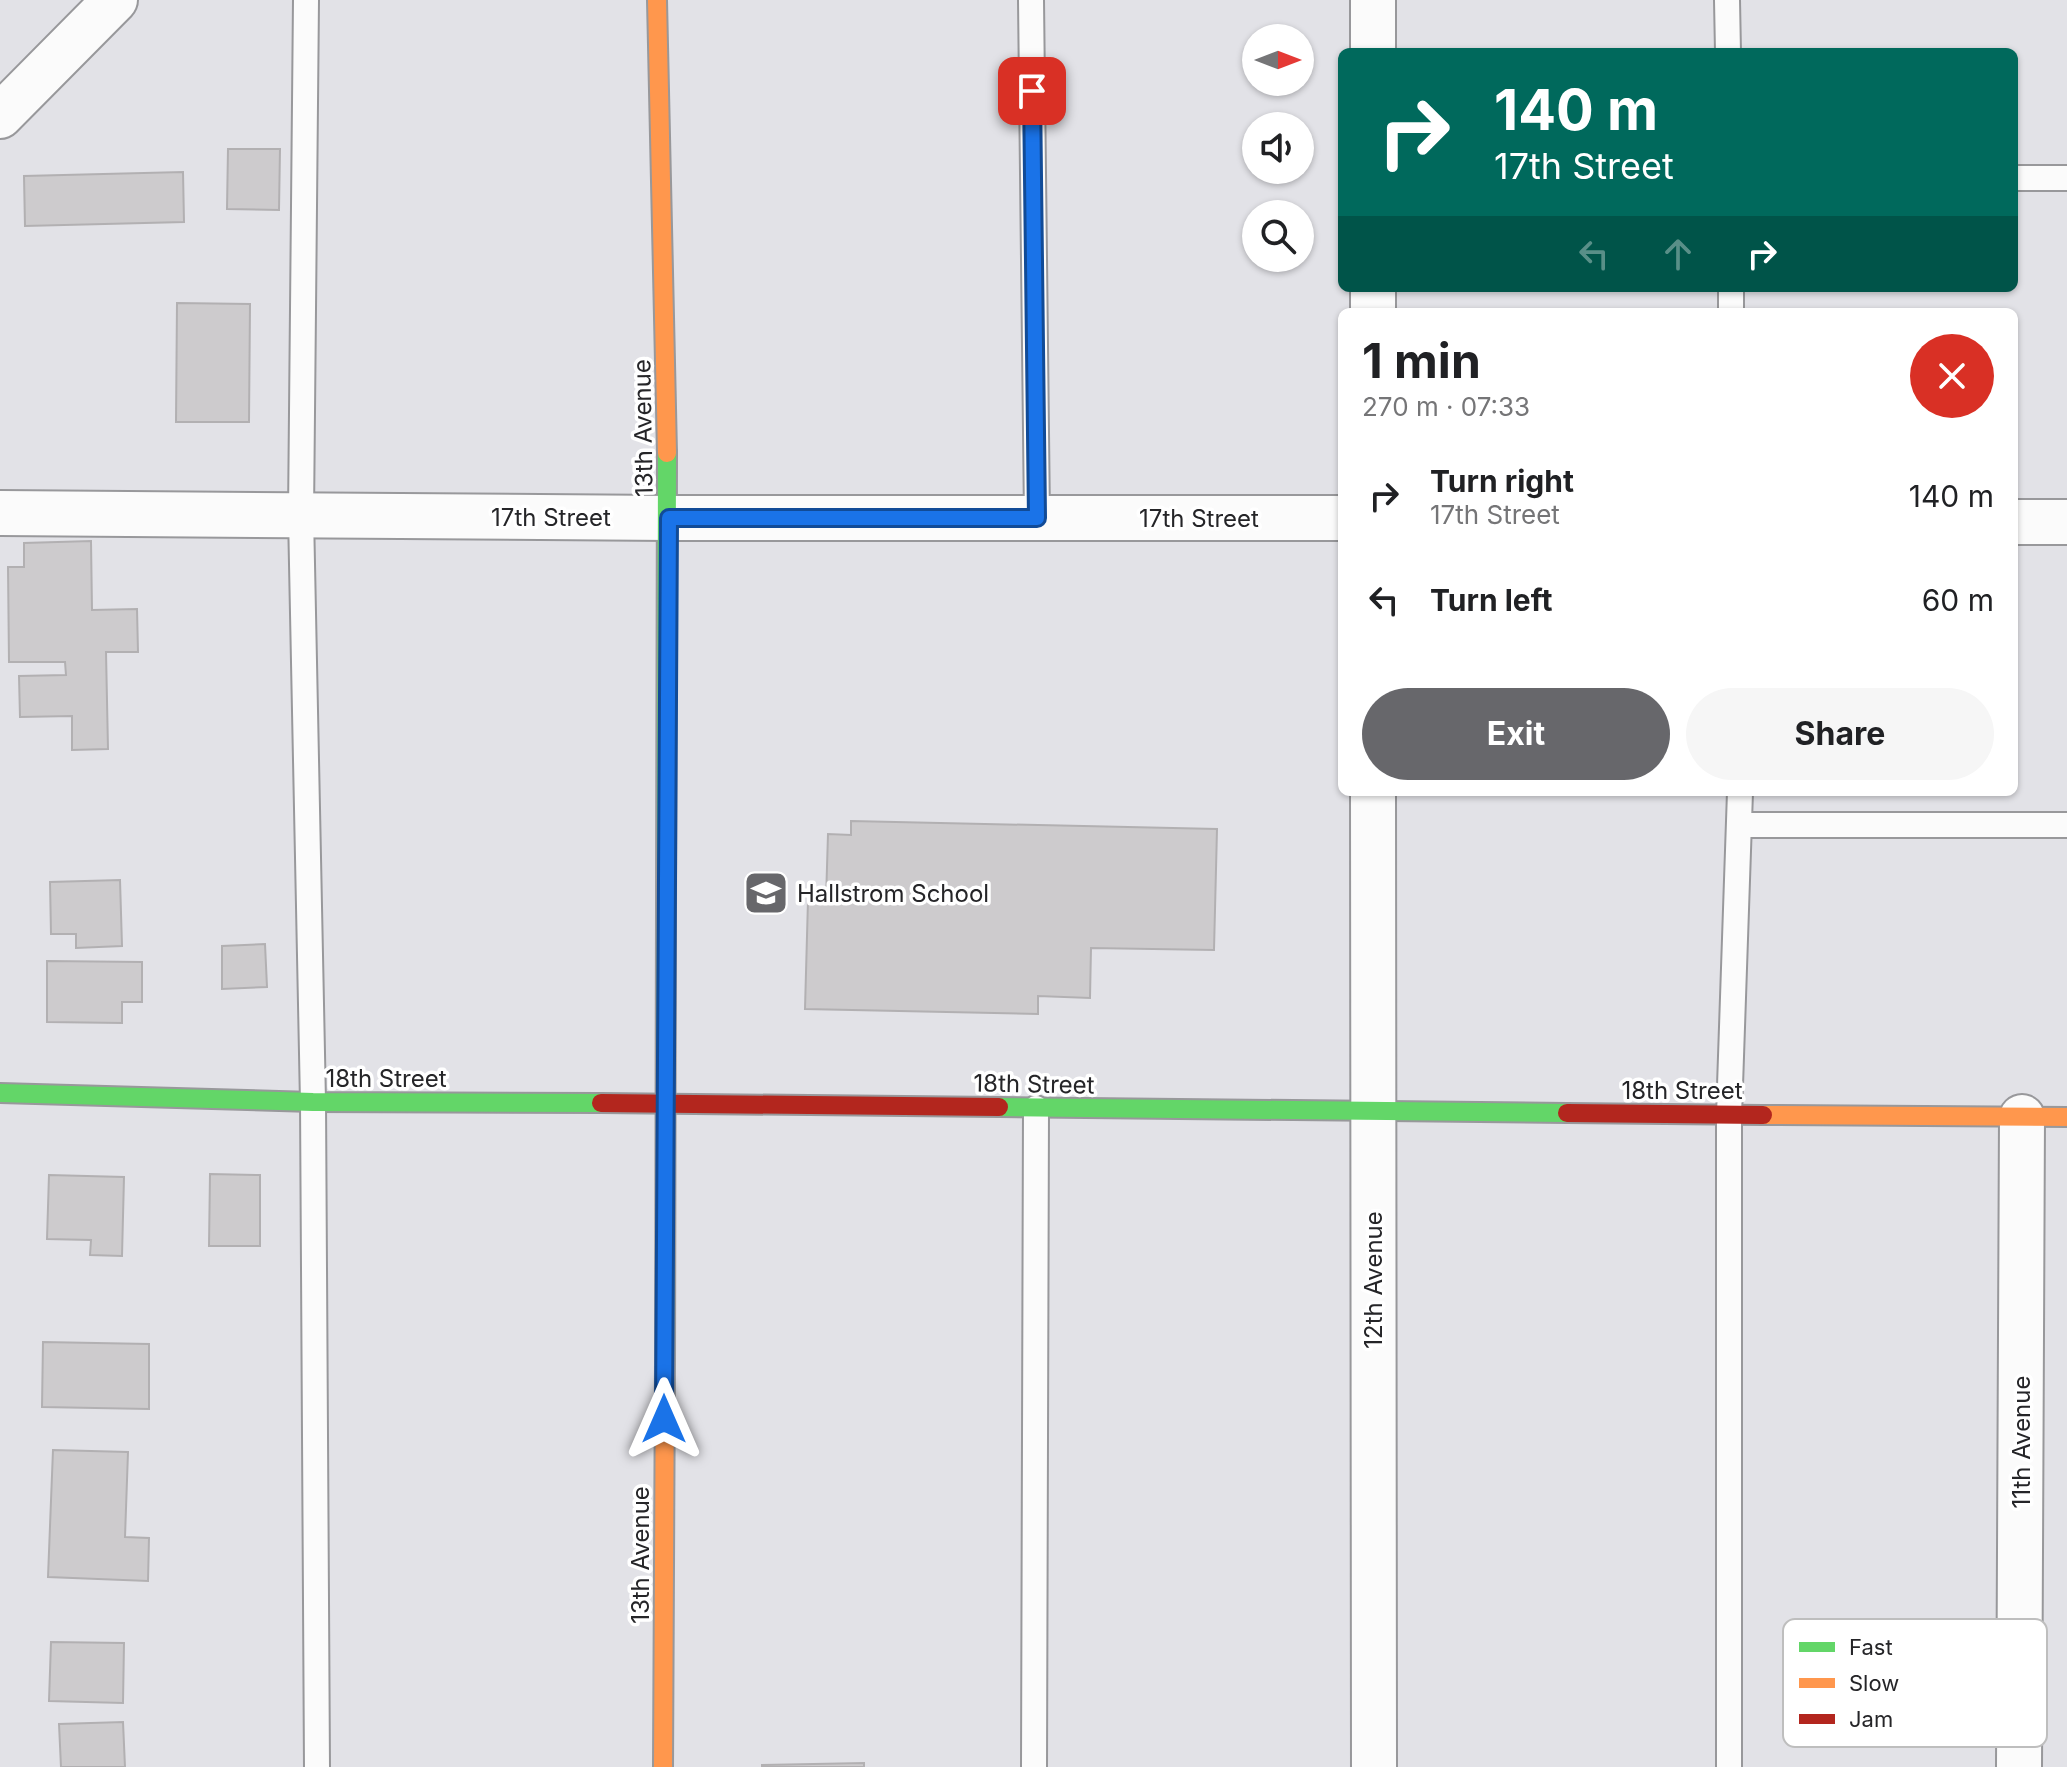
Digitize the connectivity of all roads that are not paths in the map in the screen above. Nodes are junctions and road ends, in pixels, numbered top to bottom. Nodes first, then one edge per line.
1 (115, 0) edge
2 (306, 0) edge
3 (657, 0) edge
4 (1031, 0) edge
5 (1373, 0) edge
6 (1727, 0) edge
7 (1373, 48) edge
8 (1728, 48) edge
9 (0, 116) edge
10 (2018, 178) edge
11 (2067, 178) edge
12 (0, 513) edge
13 (301, 515) junction
14 (669, 518) junction
15 (1037, 518) junction
16 (1338, 518) edge
17 (2018, 522) edge
18 (2067, 522) edge
19 (1373, 796) edge
20 (1740, 796) edge
21 (1740, 825) junction
22 (2067, 825) edge
23 (0, 1093) edge
24 (313, 1102) junction
25 (664, 1103) junction
26 (1036, 1108) junction
27 (1373, 1112) junction
28 (1729, 1115) junction
29 (2022, 1117) junction
30 (2067, 1117) edge
31 (2020, 1619) edge
32 (2019, 1747) edge
33 (317, 1767) edge
34 (663, 1767) edge
35 (1034, 1767) edge
36 (1374, 1767) edge
37 (1729, 1767) edge
38 (2019, 1767) edge

1 - 9 street
2 - 13 lane
3 - 14 street, 13th Avenue
4 - 15 lane
5 - 7 street
6 - 8 lane
10 - 11 lane
12 - 13 street, 17th Street
13 - 14 street, 17th Street
13 - 24 lane
14 - 15 street, 17th Street
14 - 25 street, 13th Avenue
15 - 16 street, 17th Street
17 - 18 street
19 - 27 street, 12th Avenue
20 - 21 lane
21 - 22 lane
21 - 28 lane
23 - 24 street, 18th Street
24 - 25 street, 18th Street
24 - 33 lane
25 - 26 street, 18th Street
25 - 34 street, 13th Avenue
26 - 27 street, 18th Street
26 - 35 lane
27 - 28 street, 18th Street
27 - 36 street, 12th Avenue
28 - 29 street, 18th Street
28 - 37 lane
29 - 30 street, 18th Street
29 - 31 street, 11th Avenue
32 - 38 street, 11th Avenue

